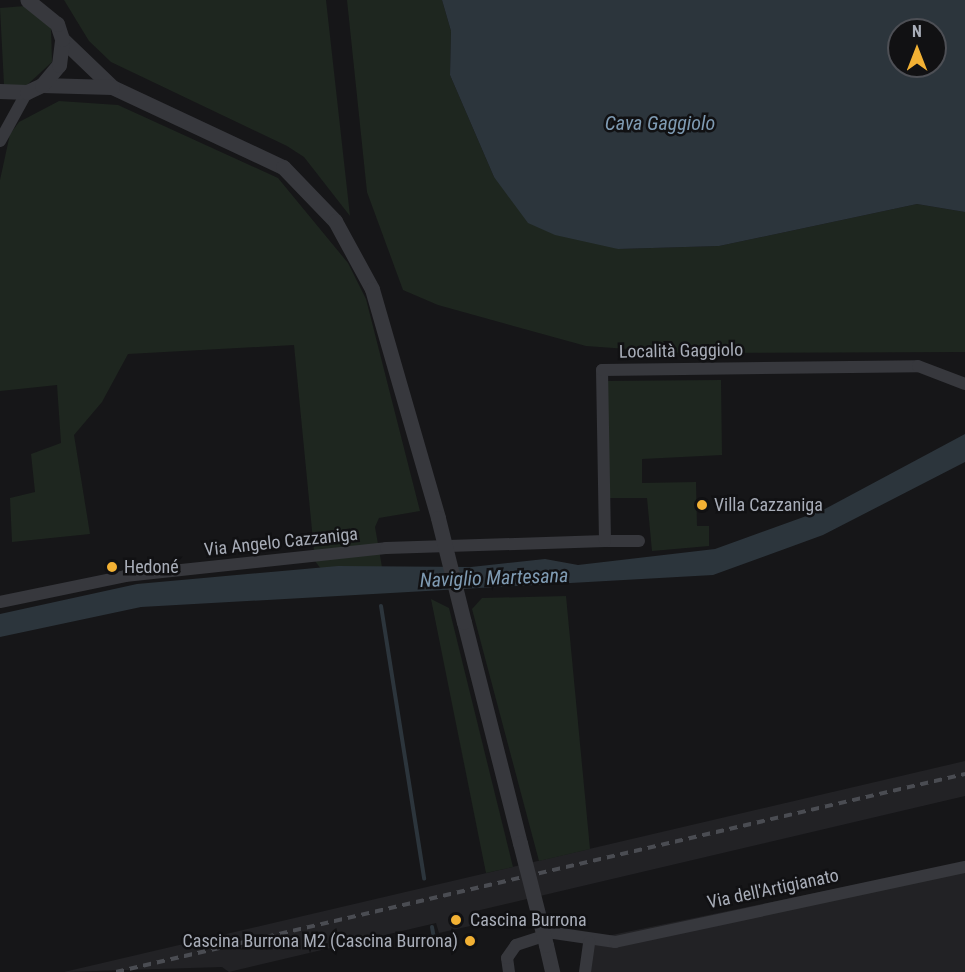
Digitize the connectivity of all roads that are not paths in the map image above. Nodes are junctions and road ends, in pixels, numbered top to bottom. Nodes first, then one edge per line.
1 (30, 0) edge
2 (62, 39) junction
3 (42, 86) junction
4 (112, 87) junction
5 (0, 91) edge
6 (27, 92) junction
7 (0, 141) edge
8 (965, 384) edge
9 (639, 541) dead end
10 (605, 542) junction
11 (0, 602) edge
12 (965, 867) edge
13 (589, 942) junction
14 (508, 972) edge
15 (552, 972) edge
16 (585, 972) edge

1 - 2 street
2 - 3 street
2 - 4 street
3 - 4 street
3 - 6 street
4 - 15 street, bridge
5 - 6 street
6 - 7 street
8 - 10 street, Località Gaggiolo
9 - 10 street
10 - 11 street, Via Angelo Cazzaniga
12 - 13 street, Via dell'Artigianato
13 - 14 street, Via dell'Artigianato
13 - 16 street

